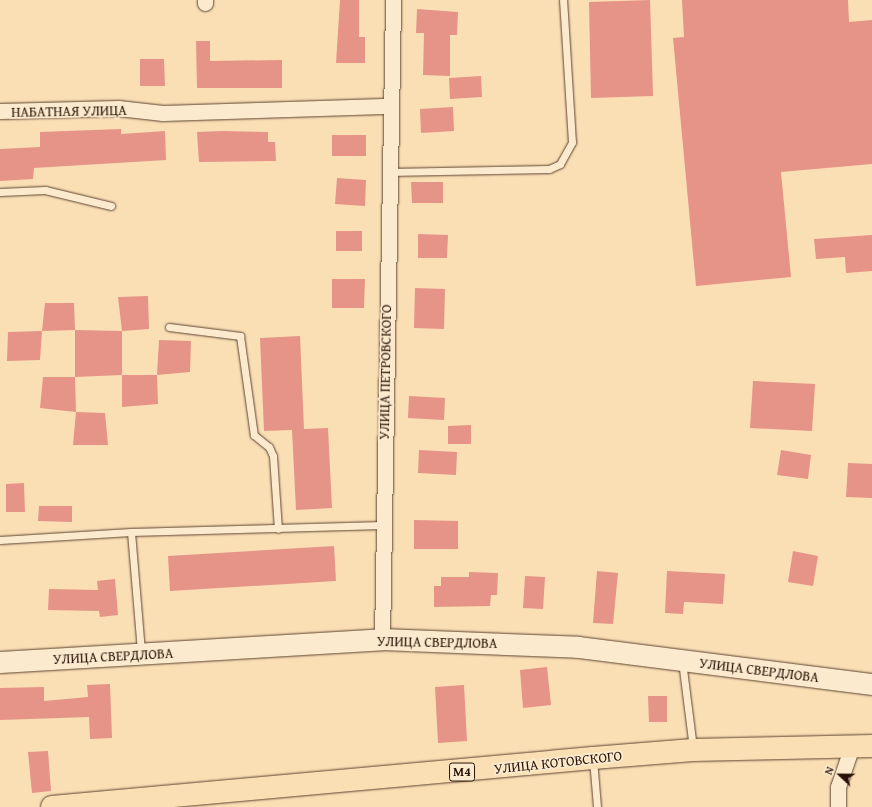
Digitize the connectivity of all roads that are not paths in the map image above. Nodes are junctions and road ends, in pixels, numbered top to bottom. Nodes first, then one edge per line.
1 (393, 0) edge
2 (563, 0) edge
3 (391, 106) junction
4 (0, 111) edge
5 (388, 172) junction
6 (0, 192) edge
7 (111, 206) dead end
8 (169, 327) dead end
9 (383, 525) junction
10 (278, 528) junction
11 (131, 532) junction
12 (0, 540) edge
13 (382, 639) junction
14 (141, 656) junction
15 (682, 660) junction
16 (0, 662) edge
17 (872, 684) edge
18 (872, 746) edge
19 (851, 749) junction
20 (693, 750) junction
21 (592, 758) junction
22 (52, 807) edge
23 (597, 807) edge
24 (838, 807) edge

1 - 3 street, УЛИЦА ПЕТРОВСКОГО
2 - 5 lane
3 - 4 street, НАБАТНАЯ УЛИЦА
3 - 5 street, УЛИЦА ПЕТРОВСКОГО
5 - 9 street, УЛИЦА ПЕТРОВСКОГО
6 - 7 lane
8 - 10 lane
9 - 10 lane
9 - 13 street, УЛИЦА ПЕТРОВСКОГО
10 - 11 lane
11 - 12 lane
11 - 14 lane
13 - 14 street, УЛИЦА СВЕРДЛОВА
13 - 15 street, УЛИЦА СВЕРДЛОВА
14 - 16 street, УЛИЦА СВЕРДЛОВА
15 - 17 street, УЛИЦА СВЕРДЛОВА
15 - 20 lane
18 - 19 highway, УЛИЦА КОТОВСКОГО / M4
19 - 20 highway, УЛИЦА КОТОВСКОГО / M4
19 - 24 street
20 - 21 highway, УЛИЦА КОТОВСКОГО / M4
21 - 22 highway, УЛИЦА КОТОВСКОГО / M4
21 - 23 lane

